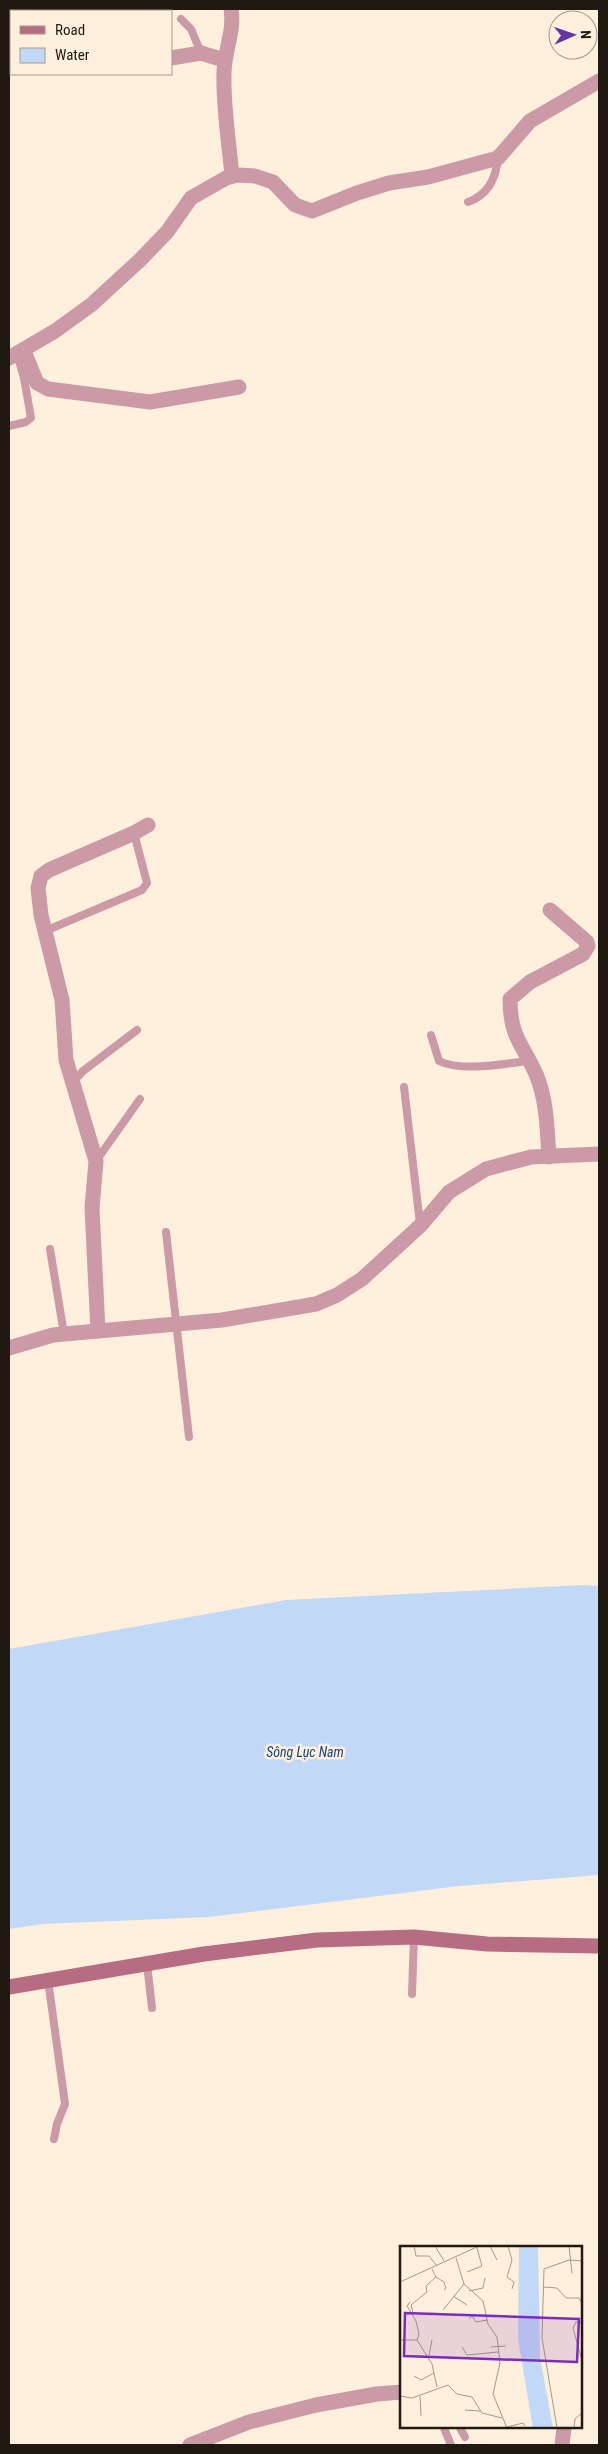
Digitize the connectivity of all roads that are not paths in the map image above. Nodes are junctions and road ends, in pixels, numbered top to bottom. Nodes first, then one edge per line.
1 (230, 9) edge
2 (181, 19) dead end
3 (201, 53) junction
4 (172, 58) edge
5 (224, 60) junction
6 (599, 81) edge
7 (498, 158) junction
8 (232, 176) junction
9 (468, 202) dead end
10 (16, 355) edge
11 (239, 387) dead end
12 (9, 426) edge
13 (148, 825) dead end
14 (134, 833) junction
15 (550, 910) dead end
16 (45, 931) junction
17 (137, 1030) dead end
18 (431, 1035) dead end
19 (528, 1061) junction
20 (73, 1082) junction
21 (404, 1087) dead end
22 (140, 1099) dead end
23 (599, 1154) edge
24 (549, 1157) junction
25 (96, 1161) junction
26 (421, 1225) junction
27 (166, 1232) dead end
28 (50, 1249) dead end
29 (174, 1323) junction
30 (98, 1331) junction
31 (64, 1334) junction
32 (9, 1348) edge
33 (189, 1438) dead end
34 (414, 1936) junction
35 (599, 1946) edge
36 (147, 1964) junction
37 (48, 1980) junction
38 (9, 1987) edge
39 (412, 1994) dead end
40 (152, 2008) dead end
41 (54, 2140) dead end
42 (400, 2392) edge
43 (444, 2429) edge
44 (461, 2429) edge
45 (564, 2429) edge
46 (465, 2437) dead end
47 (210, 2442) edge
48 (190, 2445) edge
49 (451, 2445) edge
50 (562, 2445) edge

1 - 5 street
2 - 3 lane
3 - 4 street
3 - 5 street
5 - 8 street
6 - 7 street
7 - 8 street
7 - 9 lane
8 - 10 street
10 - 11 street
10 - 12 lane
13 - 14 street
14 - 16 street
14 - 16 lane
15 - 19 street
16 - 20 street
17 - 20 lane
18 - 19 lane
19 - 24 street
20 - 25 street
21 - 26 lane
22 - 25 lane
23 - 24 street
24 - 26 street
25 - 30 street
26 - 29 street
27 - 29 lane
28 - 31 lane
29 - 30 street
29 - 33 lane
30 - 31 street
31 - 32 street
34 - 35 street
34 - 36 street
34 - 39 lane
36 - 37 street
36 - 40 lane
37 - 38 street
37 - 41 lane
42 - 47 street
43 - 49 lane
44 - 46 lane
45 - 50 street
47 - 48 street

